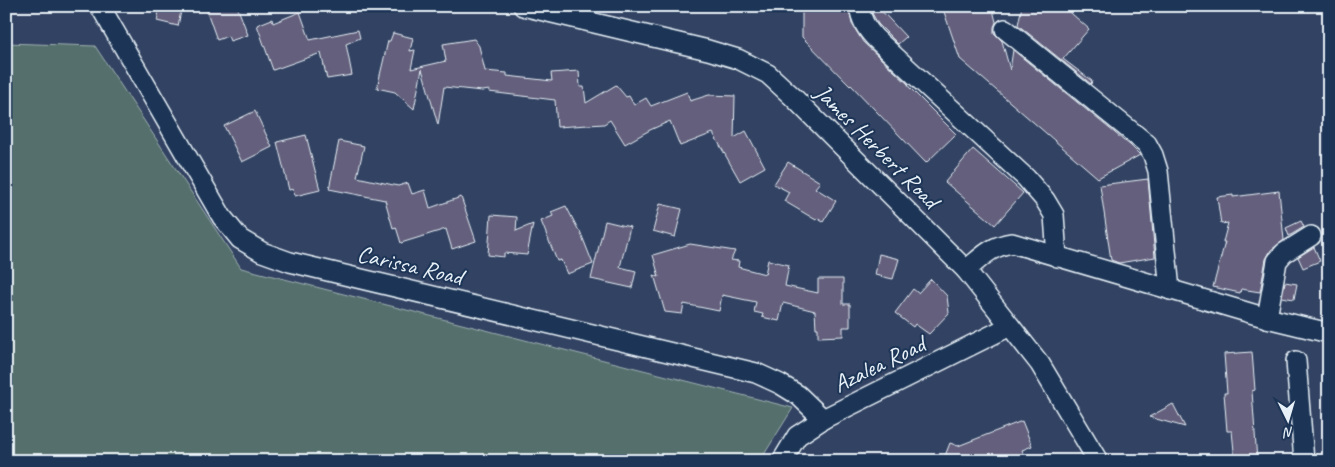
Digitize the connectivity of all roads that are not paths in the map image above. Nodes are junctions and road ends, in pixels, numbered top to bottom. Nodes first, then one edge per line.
1 (100, 6) edge
2 (523, 6) edge
3 (859, 6) edge
4 (1005, 29) dead end
5 (1311, 236) dead end
6 (1057, 257) junction
7 (966, 270) junction
8 (1170, 290) junction
9 (1267, 318) junction
10 (1010, 326) junction
11 (1329, 333) edge
12 (1296, 361) dead end
13 (823, 419) junction
14 (782, 461) edge
15 (1098, 461) edge
16 (1304, 461) edge

1 - 13 street, Carissa Road
2 - 7 street, James Herbert Road
3 - 6 street
4 - 8 street
5 - 9 street
6 - 7 street
6 - 8 street
7 - 10 street, James Herbert Road
8 - 9 street
9 - 11 street
10 - 13 street, Azalea Road
10 - 15 street, James Herbert Road
12 - 16 street
13 - 14 street, Azalea Road

